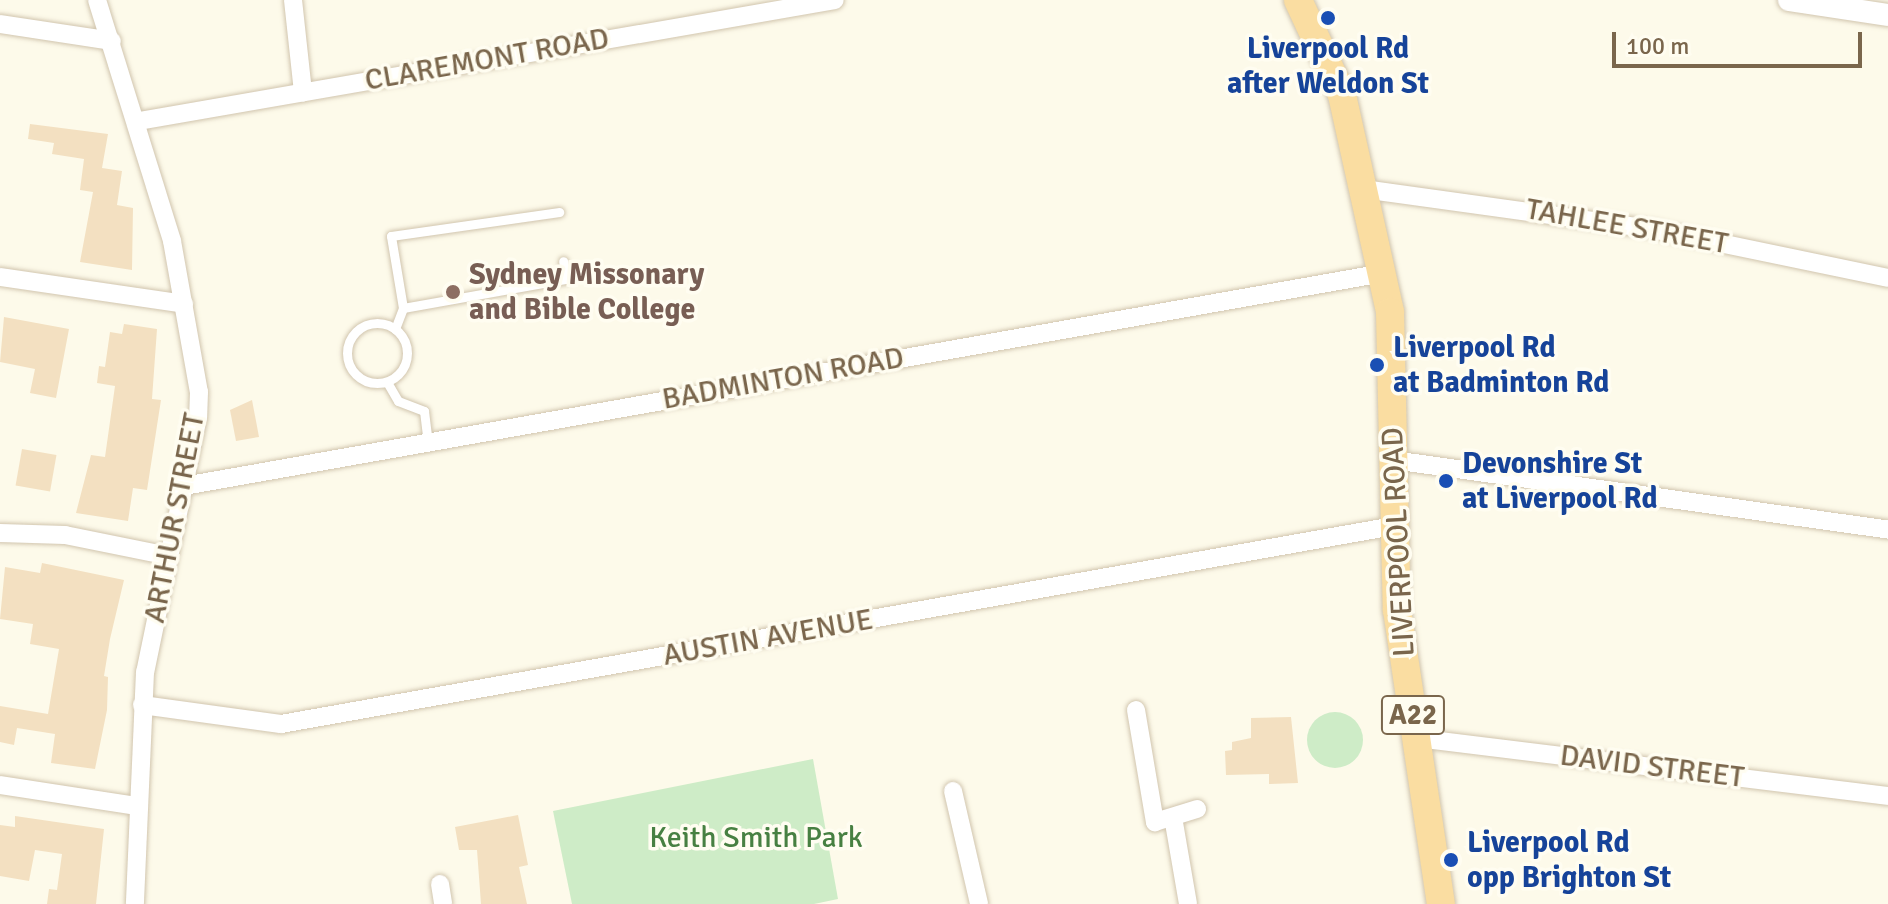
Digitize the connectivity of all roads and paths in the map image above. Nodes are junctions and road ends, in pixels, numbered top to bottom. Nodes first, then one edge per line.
1 (97, 0) edge
2 (293, 0) edge
3 (835, 0) edge
4 (1298, 0) edge
5 (1789, 0) edge
6 (1885, 10) edge
7 (0, 24) edge
8 (112, 41) junction
9 (303, 92) junction
10 (139, 121) junction
11 (1363, 189) junction
12 (559, 212) dead end
13 (563, 261) dead end
14 (1383, 273) junction
15 (0, 277) edge
16 (1888, 278) edge
17 (184, 304) junction
18 (403, 308) junction
19 (395, 329) junction
20 (387, 382) junction
21 (428, 442) junction
22 (1393, 460) junction
23 (184, 486) junction
24 (1394, 526) junction
25 (1888, 530) edge
26 (0, 533) edge
27 (169, 556) junction
28 (142, 705) junction
29 (1136, 710) dead end
30 (1416, 738) junction
31 (0, 785) edge
32 (953, 791) dead end
33 (1888, 796) edge
34 (138, 806) junction
35 (1197, 809) dead end
36 (1173, 817) junction
37 (440, 884) dead end
38 (135, 904) edge
39 (443, 904) edge
40 (979, 904) edge
41 (1188, 904) edge
42 (1441, 904) edge

1 - 8 street, ARTHUR STREET
2 - 9 street
3 - 9 street, CLAREMONT ROAD
4 - 11 highway, LIVERPOOL ROAD / A22
5 - 6 street
7 - 8 street
8 - 10 street, ARTHUR STREET
9 - 10 street, CLAREMONT ROAD
10 - 17 street, ARTHUR STREET
11 - 14 highway, LIVERPOOL ROAD / A22
11 - 16 street, TAHLEE STREET
12 - 18 lane
13 - 18 lane
14 - 21 street, BADMINTON ROAD
14 - 22 highway, LIVERPOOL ROAD / A22
15 - 17 street
17 - 23 street, ARTHUR STREET
18 - 19 lane
19 - 20 lane
19 - 20 lane
20 - 21 lane
21 - 23 street, BADMINTON ROAD
22 - 24 highway, LIVERPOOL ROAD / A22
22 - 25 street
23 - 27 street, ARTHUR STREET
24 - 28 street, AUSTIN AVENUE
24 - 30 highway, LIVERPOOL ROAD / A22
26 - 27 street
27 - 28 street, ARTHUR STREET
28 - 34 street, ARTHUR STREET
29 - 36 street
30 - 33 street, DAVID STREET
30 - 42 highway, LIVERPOOL ROAD / A22
31 - 34 street
32 - 40 street
34 - 38 street, ARTHUR STREET
35 - 36 street
36 - 41 street
37 - 39 street

